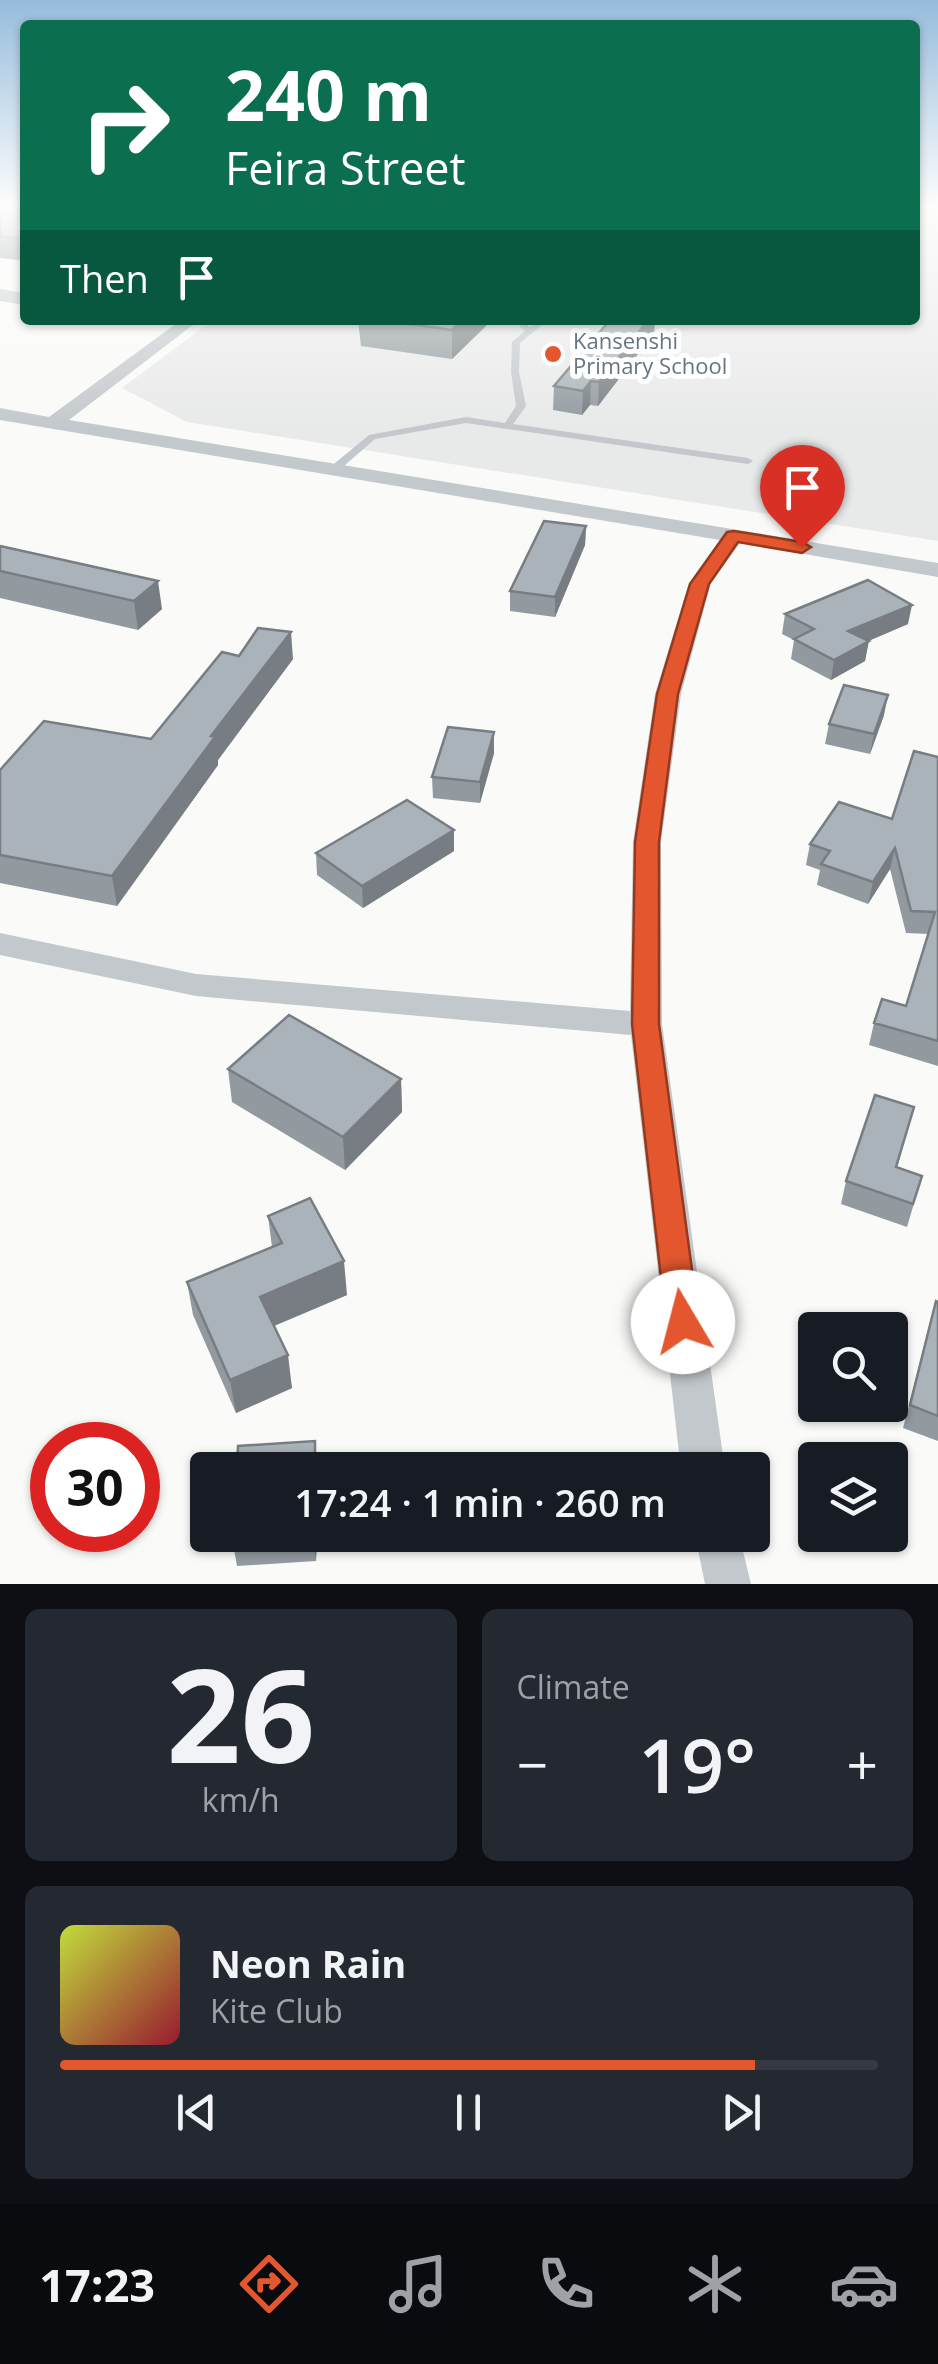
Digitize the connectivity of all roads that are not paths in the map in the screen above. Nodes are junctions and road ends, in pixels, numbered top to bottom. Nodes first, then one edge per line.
1 (186, 325) edge
2 (524, 325) edge
3 (537, 325) edge
4 (530, 330) junction
5 (0, 414) edge
6 (54, 422) junction
7 (507, 426) junction
8 (748, 461) dead end
9 (333, 470) junction
10 (734, 536) junction
11 (938, 570) edge
12 (0, 944) edge
13 (646, 1024) junction
14 (701, 1452) edge
15 (721, 1552) edge
16 (728, 1584) edge

1 - 6 street
2 - 4 lane
3 - 4 lane
4 - 7 lane
5 - 6 street
6 - 9 street
7 - 8 lane
7 - 9 lane
9 - 10 street
10 - 11 street
10 - 13 street
12 - 13 street
13 - 14 street
15 - 16 street

